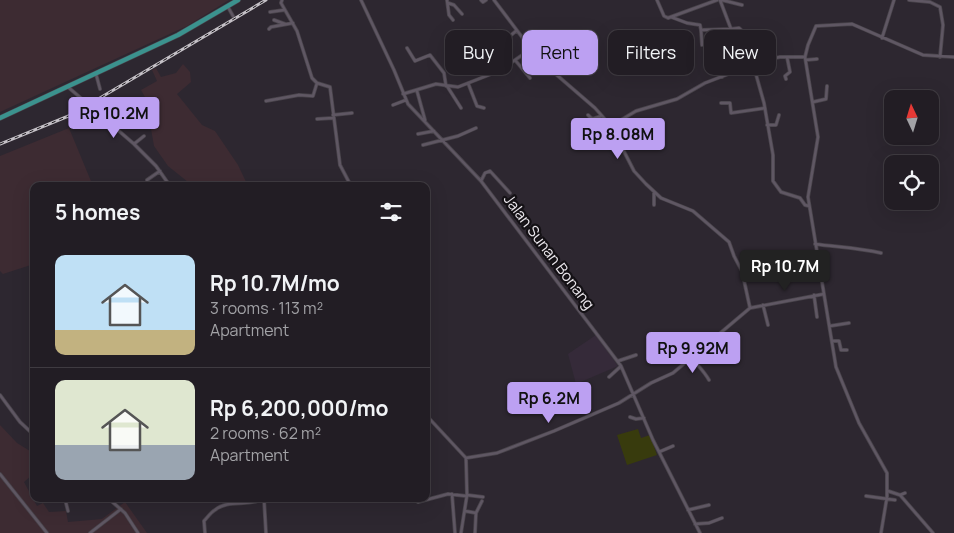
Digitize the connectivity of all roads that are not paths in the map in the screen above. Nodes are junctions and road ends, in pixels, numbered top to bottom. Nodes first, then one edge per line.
1 (238, 0) edge
2 (282, 0) edge
3 (361, 0) edge
4 (481, 0) edge
5 (486, 0) edge
6 (494, 0) edge
7 (657, 0) edge
8 (720, 0) edge
9 (894, 0) edge
10 (909, 0) edge
11 (921, 1) edge
12 (448, 2) edge
13 (742, 5) dead end
14 (228, 6) junction
15 (284, 10) junction
16 (270, 12) dead end
17 (462, 14) dead end
18 (233, 16) dead end
19 (671, 17) junction
20 (274, 20) dead end
21 (452, 20) dead end
22 (293, 23) junction
23 (285, 24) junction
24 (269, 29) dead end
25 (731, 29) junction
26 (701, 30) junction
27 (740, 30) edge
28 (516, 31) junction
29 (512, 34) edge
30 (522, 38) edge
31 (882, 38) junction
32 (702, 46) dead end
33 (407, 48) dead end
34 (522, 55) edge
35 (787, 57) junction
36 (940, 57) junction
37 (954, 57) edge
38 (776, 58) edge
39 (805, 58) junction
40 (515, 59) junction
41 (817, 59) dead end
42 (96, 73) junction
43 (557, 75) edge
44 (727, 75) edge
45 (755, 75) edge
46 (722, 77) joint
47 (530, 78) dead end
48 (786, 79) dead end
49 (317, 83) junction
50 (468, 83) junction
51 (67, 86) junction
52 (446, 86) junction
53 (827, 86) dead end
54 (100, 88) dead end
55 (417, 91) junction
56 (403, 94) junction
57 (406, 100) junction
58 (266, 101) dead end
59 (812, 102) junction
60 (722, 103) dead end
61 (392, 104) dead end
62 (461, 108) dead end
63 (484, 108) dead end
64 (765, 108) junction
65 (352, 113) dead end
66 (779, 115) dead end
67 (333, 116) junction
68 (588, 116) dead end
69 (602, 116) junction
70 (138, 117) dead end
71 (0, 118) edge
72 (104, 118) junction
73 (317, 119) dead end
74 (425, 122) junction
75 (767, 125) junction
76 (611, 126) junction
77 (476, 128) dead end
78 (434, 131) junction
79 (418, 134) dead end
80 (144, 136) dead end
81 (441, 140) junction
82 (134, 144) junction
83 (423, 145) dead end
84 (160, 171) junction
85 (147, 180) dead end
86 (481, 181) junction
87 (167, 182) edge
88 (348, 182) edge
89 (654, 191) junction
90 (510, 193) dead end
91 (654, 205) dead end
92 (809, 206) junction
93 (815, 244) junction
94 (881, 252) dead end
95 (824, 294) junction
96 (814, 295) junction
97 (763, 305) junction
98 (750, 308) junction
99 (817, 317) dead end
100 (849, 323) dead end
101 (768, 325) dead end
102 (830, 326) junction
103 (833, 341) junction
104 (847, 350) dead end
105 (636, 355) dead end
106 (692, 358) junction
107 (618, 361) junction
108 (621, 366) junction
109 (609, 377) dead end
110 (709, 380) dead end
111 (634, 394) junction
112 (0, 395) edge
113 (630, 416) dead end
114 (644, 418) junction
115 (430, 419) edge
116 (30, 431) edge
117 (673, 446) dead end
118 (658, 452) junction
119 (466, 458) junction
120 (0, 474) edge
121 (888, 491) junction
122 (905, 492) dead end
123 (452, 494) junction
124 (467, 495) junction
125 (900, 495) junction
126 (866, 496) dead end
127 (483, 497) dead end
128 (430, 498) edge
129 (887, 499) junction
130 (895, 500) dead end
131 (482, 501) dead end
132 (66, 502) edge
133 (113, 502) edge
134 (258, 502) edge
135 (263, 502) edge
136 (708, 505) dead end
137 (121, 509) junction
138 (688, 510) junction
139 (68, 511) dead end
140 (465, 511) junction
141 (476, 513) junction
142 (722, 518) dead end
143 (695, 524) junction
144 (47, 533) edge
145 (90, 533) edge
146 (138, 533) edge
147 (205, 533) edge
148 (266, 533) edge
149 (454, 533) edge
150 (461, 533) edge
151 (475, 533) edge
152 (700, 533) edge
153 (881, 533) edge
154 (933, 533) edge

1 - 14 highway
2 - 15 street
3 - 56 street, Jalan Sunan Bonang
4 - 5 street
6 - 28 street
7 - 19 street
8 - 13 street
8 - 19 street
8 - 25 street
9 - 31 street
10 - 11 street
11 - 36 street
12 - 17 street
12 - 21 street
14 - 18 street
14 - 42 highway
15 - 16 street
15 - 22 street
19 - 26 street
20 - 23 street
22 - 23 street
22 - 49 street
23 - 24 street
25 - 26 street
25 - 27 street
26 - 32 street
28 - 29 street
28 - 30 street
31 - 36 street
31 - 39 street
33 - 52 street
34 - 40 street
35 - 38 street
35 - 39 street
35 - 48 street
36 - 37 street
39 - 41 street
39 - 59 street
40 - 47 street
40 - 50 street
42 - 51 highway
42 - 54 street
43 - 69 street
44 - 46 street
45 - 64 street
46 - 76 street
49 - 58 street
49 - 67 street
50 - 52 street
50 - 63 street
51 - 71 highway
51 - 72 street
52 - 55 street
52 - 62 street
53 - 59 street
55 - 56 street
55 - 74 street
56 - 57 street, Jalan Sunan Bonang
57 - 61 street
57 - 74 street, Jalan Sunan Bonang
59 - 92 street
60 - 64 street
64 - 75 street
65 - 67 street
66 - 75 street
67 - 73 street
67 - 88 street
68 - 69 street
69 - 76 street
70 - 72 street
72 - 82 street
74 - 78 street, Jalan Sunan Bonang
75 - 92 street
76 - 89 street
77 - 81 street
78 - 79 street
78 - 81 street, Jalan Sunan Bonang
80 - 82 street
81 - 83 street
81 - 86 street, Jalan Sunan Bonang
82 - 84 street
84 - 85 street
84 - 87 street
86 - 90 street
86 - 107 street, Jalan Sunan Bonang
89 - 91 street
89 - 98 street
92 - 93 street
93 - 94 street
93 - 95 street
95 - 96 street
95 - 102 street
96 - 97 street
96 - 99 street
97 - 98 street
97 - 101 street
98 - 106 street
100 - 102 street
102 - 103 street
103 - 104 street
103 - 121 street
105 - 107 street
106 - 110 street
106 - 111 street
107 - 108 street, Jalan Sunan Bonang
108 - 109 street
108 - 111 street, Jalan Sunan Bonang
111 - 114 street, Jalan Sunan Bonang
111 - 119 street
112 - 116 street
113 - 114 street
114 - 118 street, Jalan Sunan Bonang
115 - 119 street
117 - 118 street
118 - 138 street, Jalan Sunan Bonang
119 - 124 street
120 - 144 street
121 - 125 street
121 - 129 street
122 - 125 street
123 - 124 street
123 - 128 street
123 - 149 street
124 - 127 street
124 - 140 street
125 - 154 street
126 - 129 street
129 - 130 street
129 - 153 street
131 - 141 street
132 - 139 street
133 - 137 street
134 - 147 street
135 - 148 street
136 - 138 street
137 - 145 street
137 - 146 street
138 - 143 street, Jalan Sunan Bonang
140 - 141 street
140 - 150 street
141 - 151 street
142 - 143 street
143 - 152 street, Jalan Sunan Bonang

